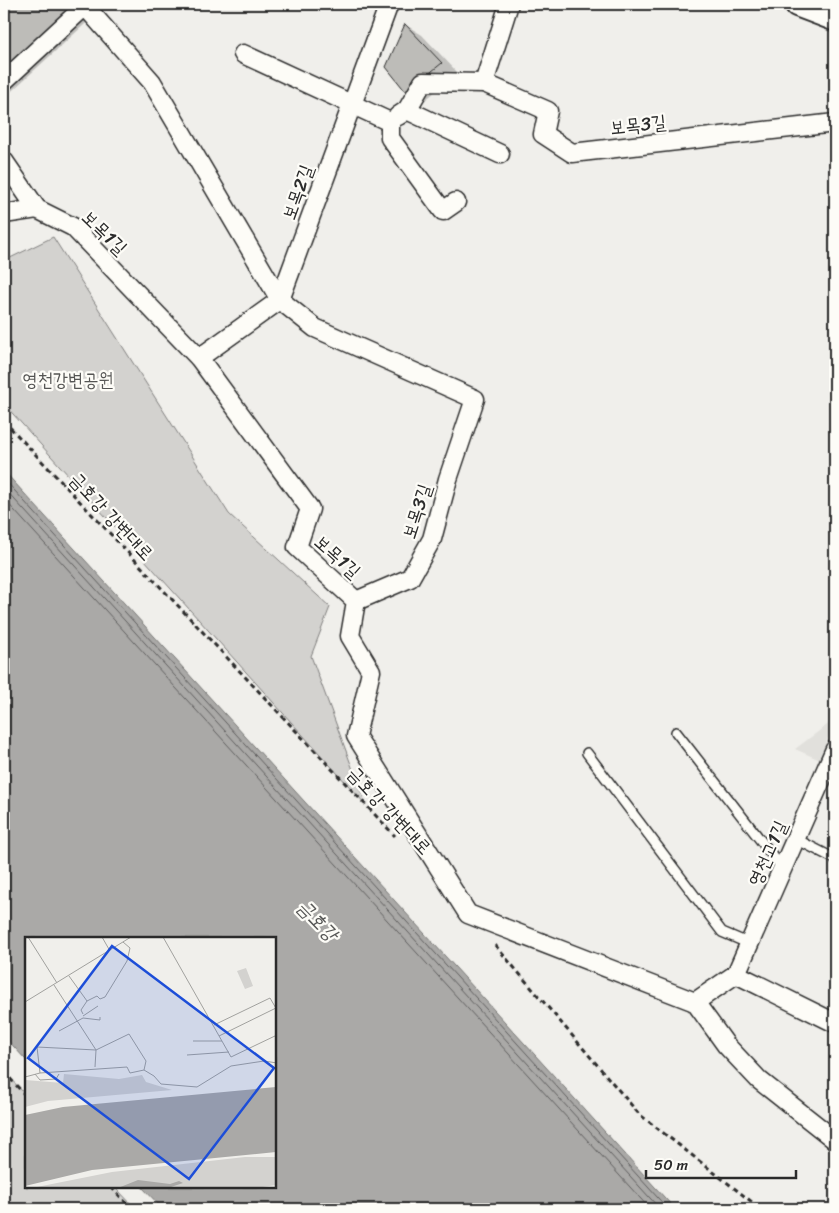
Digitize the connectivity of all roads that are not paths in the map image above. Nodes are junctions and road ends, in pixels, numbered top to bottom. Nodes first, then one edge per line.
1 (389, 4) edge
2 (509, 4) edge
3 (806, 5) edge
4 (835, 18) edge
5 (243, 54) dead end
6 (4, 81) edge
7 (484, 83) junction
8 (352, 105) junction
9 (407, 110) junction
10 (390, 122) junction
11 (835, 123) edge
12 (500, 154) dead end
13 (4, 161) edge
14 (456, 202) dead end
15 (37, 209) junction
16 (4, 214) edge
17 (280, 300) junction
18 (199, 358) junction
19 (356, 601) junction
20 (676, 732) dead end
21 (835, 749) edge
22 (587, 752) dead end
23 (830, 777) edge
24 (796, 839) junction
25 (835, 859) edge
26 (783, 869) junction
27 (750, 944) junction
28 (736, 974) junction
29 (695, 1002) junction
30 (835, 1023) edge
31 (835, 1140) edge

1 - 8 street, 보목2길
2 - 7 street
3 - 4 main road
5 - 8 street
6 - 17 street
7 - 9 street
7 - 11 street, 보목3길
8 - 10 street
8 - 17 street, 보목2길
9 - 10 street
9 - 12 street
10 - 14 street
13 - 15 street, 보목1길
15 - 16 street
15 - 18 street, 보목1길
17 - 18 street
17 - 19 street, 보목3길
18 - 19 street, 보목1길
19 - 29 street, 보목1길
20 - 26 lane
21 - 23 street, 영천고1길
22 - 27 lane
23 - 24 street, 영천고1길
24 - 25 lane
24 - 26 street, 영천고1길
26 - 27 street, 영천고1길
27 - 28 street, 영천고1길
28 - 29 street
28 - 30 street
29 - 31 street

